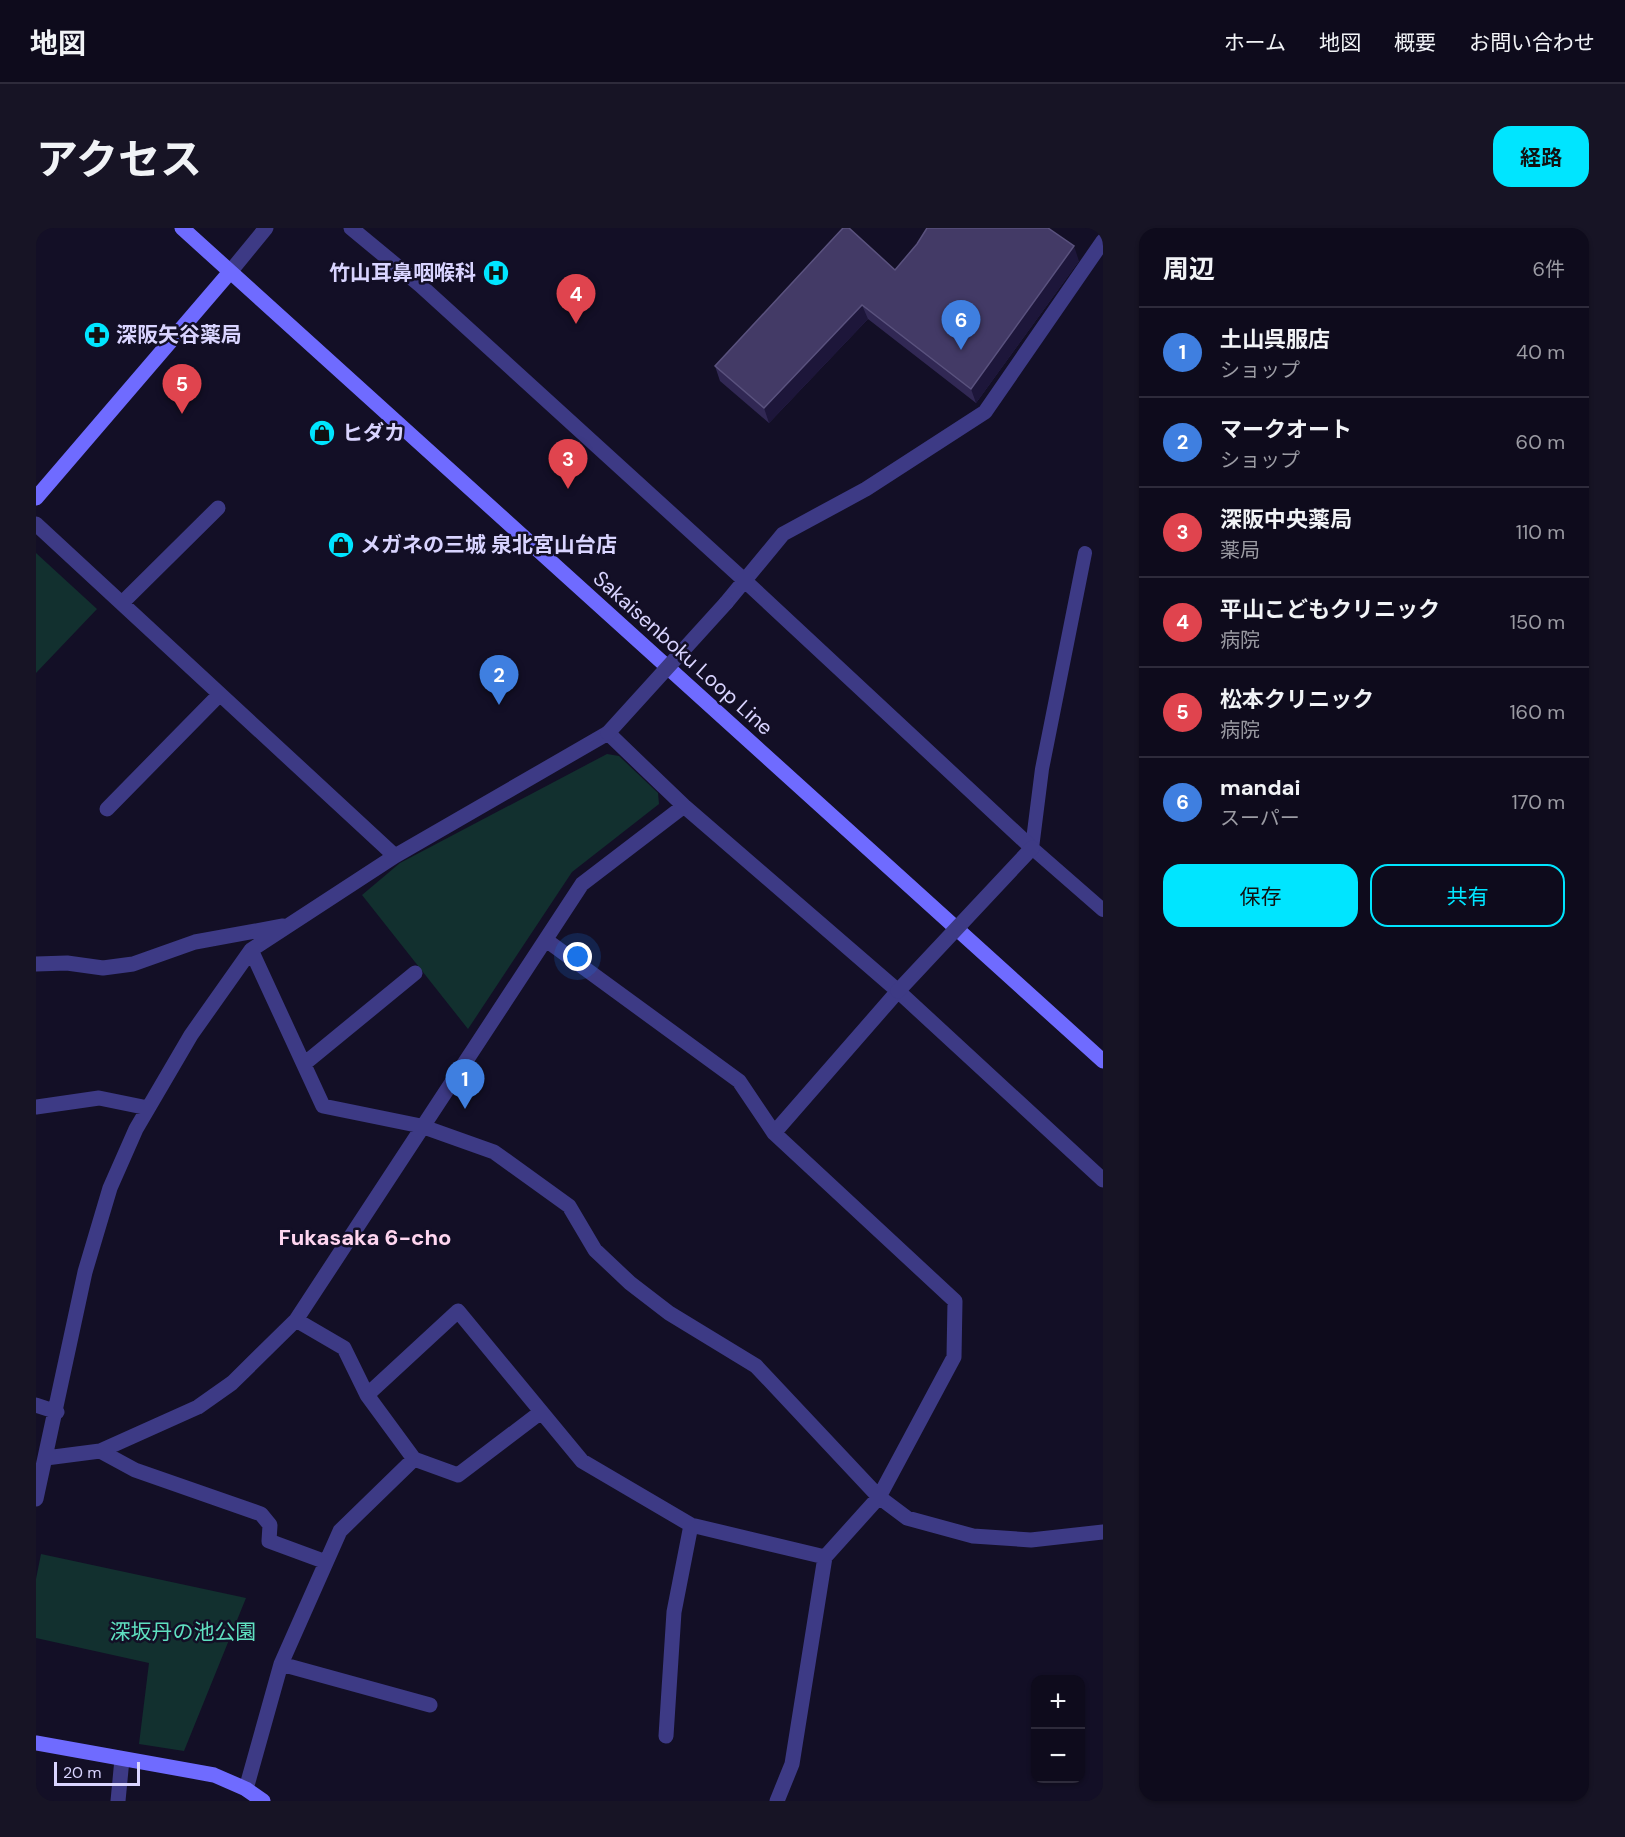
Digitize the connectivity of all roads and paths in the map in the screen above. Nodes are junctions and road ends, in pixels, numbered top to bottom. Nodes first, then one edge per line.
1 (182, 228) edge
2 (266, 228) edge
3 (351, 228) edge
4 (1103, 241) edge
5 (230, 272) junction
6 (36, 498) edge
7 (218, 508) dead end
8 (36, 524) edge
9 (1085, 553) dead end
10 (744, 580) junction
11 (122, 603) junction
12 (220, 694) junction
13 (608, 733) junction
14 (684, 806) junction
15 (107, 809) dead end
16 (1032, 848) junction
17 (395, 856) junction
18 (1103, 910) edge
19 (289, 925) junction
20 (546, 940) junction
21 (251, 950) junction
22 (36, 964) edge
23 (415, 973) dead end
24 (898, 991) junction
25 (1103, 1061) edge
26 (304, 1064) junction
27 (36, 1107) edge
28 (148, 1108) junction
29 (421, 1126) junction
30 (774, 1133) junction
31 (1103, 1180) edge
32 (296, 1320) junction
33 (367, 1395) junction
34 (36, 1405) edge
35 (57, 1412) junction
36 (541, 1412) junction
37 (100, 1451) junction
38 (46, 1458) junction
39 (414, 1459) junction
40 (38, 1482) edge
41 (879, 1497) junction
42 (36, 1499) edge
43 (691, 1525) junction
44 (1103, 1532) edge
45 (825, 1557) junction
46 (326, 1562) junction
47 (281, 1664) junction
48 (430, 1705) dead end
49 (666, 1736) dead end
50 (36, 1743) edge
51 (122, 1759) junction
52 (246, 1789) junction
53 (118, 1801) edge
54 (263, 1801) edge
55 (777, 1801) edge

1 - 5 main road, Sakaisenboku Loop Line
2 - 5 street
3 - 10 street
4 - 10 street
5 - 6 main road
5 - 25 main road, Sakaisenboku Loop Line
7 - 11 street
8 - 11 street
9 - 16 lane
10 - 13 street, bridge
10 - 16 street
11 - 12 street
12 - 15 street
12 - 17 street
13 - 14 street
13 - 17 street
14 - 20 street
14 - 24 street
16 - 18 lane
16 - 24 street, bridge
17 - 19 street
19 - 21 street
19 - 22 street
20 - 29 street
20 - 30 street
21 - 26 street
21 - 28 street
23 - 26 street
24 - 30 street
24 - 31 street
26 - 29 street
27 - 28 street
28 - 35 street
29 - 32 street
29 - 41 street
30 - 41 street
32 - 33 street
32 - 37 street
33 - 36 street
33 - 39 street
34 - 35 street
35 - 38 street
36 - 39 street
36 - 43 street
37 - 38 street
37 - 46 street
38 - 40 street
39 - 46 street
40 - 42 street
41 - 44 street
41 - 45 street
43 - 45 street
43 - 49 street
45 - 55 street
46 - 47 street
47 - 48 street
47 - 52 street
50 - 51 main road
51 - 52 main road
51 - 53 street
52 - 54 main road

